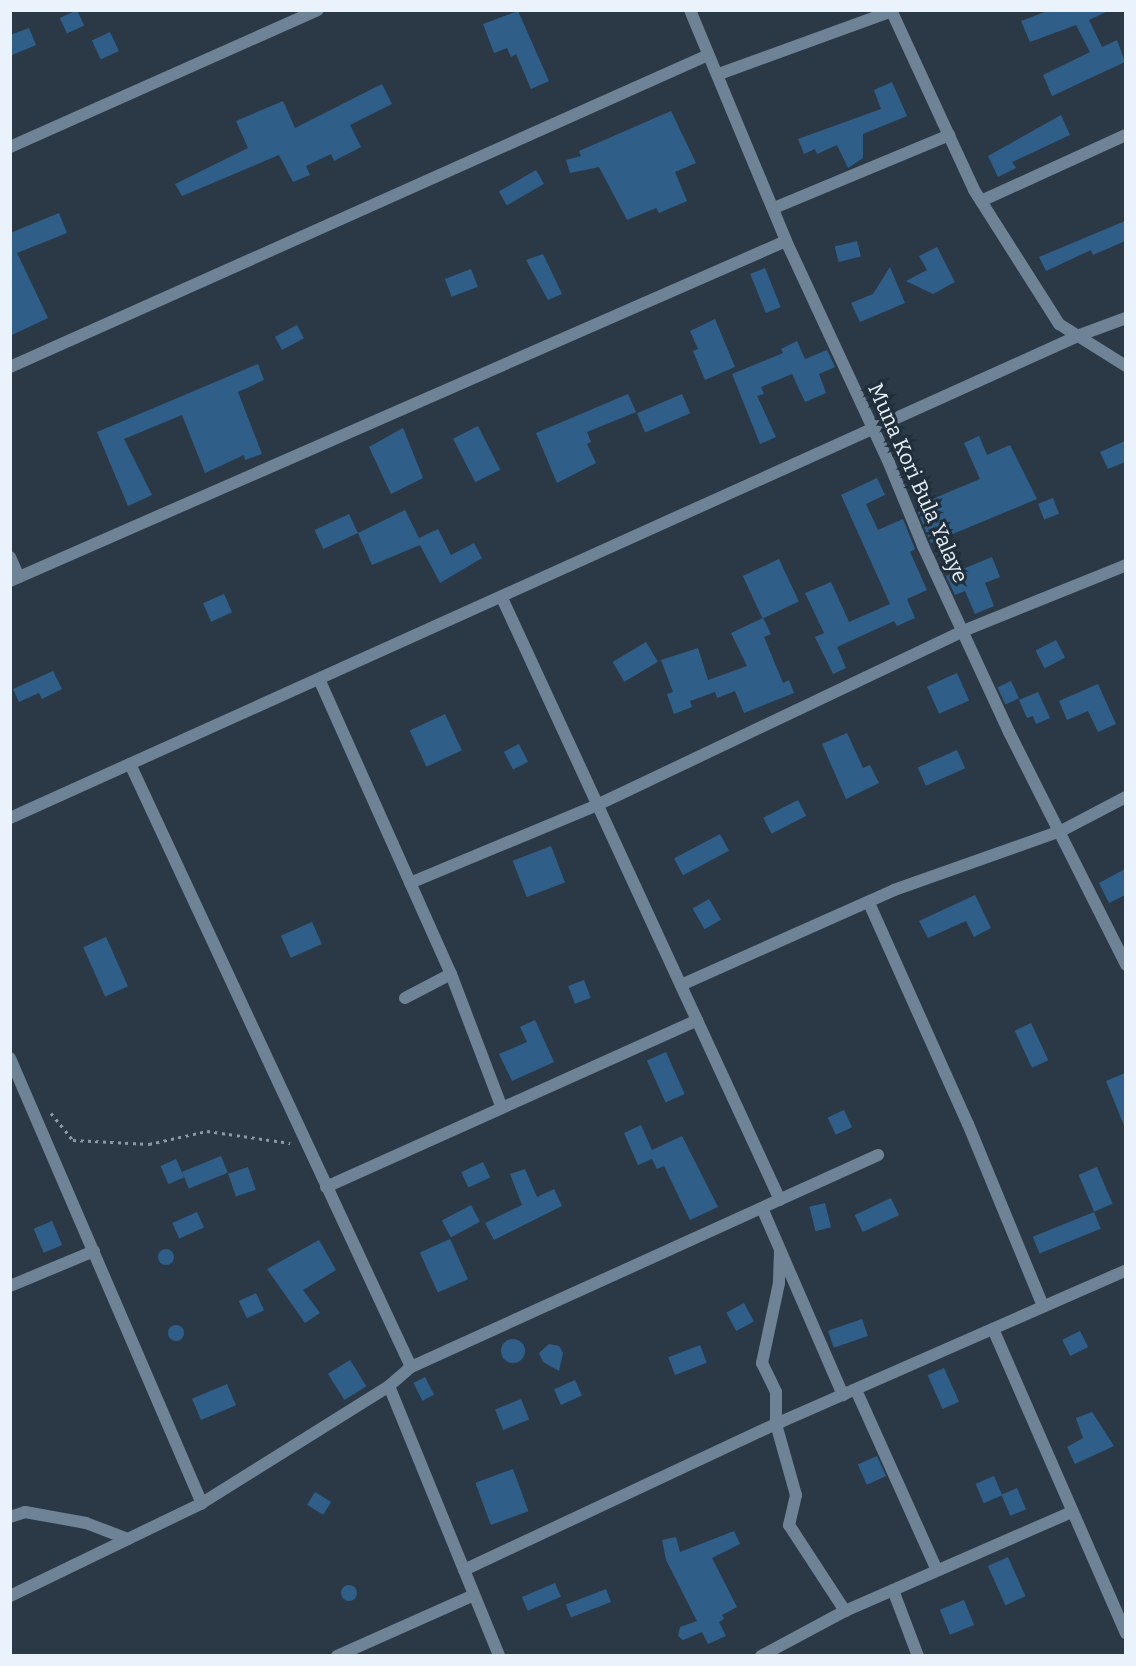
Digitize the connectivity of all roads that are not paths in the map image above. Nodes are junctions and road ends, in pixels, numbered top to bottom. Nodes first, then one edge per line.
1 (690, 10) edge
2 (314, 11) edge
3 (892, 11) edge
4 (708, 55) junction
5 (718, 74) junction
6 (949, 135) junction
7 (1125, 135) edge
8 (10, 147) edge
9 (981, 201) junction
10 (774, 208) junction
11 (786, 241) junction
12 (1125, 318) edge
13 (1080, 335) junction
14 (1125, 366) edge
15 (10, 367) edge
16 (874, 431) junction
17 (10, 557) edge
18 (1125, 565) edge
19 (15, 579) edge
20 (502, 598) junction
21 (963, 631) junction
22 (319, 679) junction
23 (130, 764) junction
24 (1125, 797) edge
25 (597, 805) junction
26 (10, 818) edge
27 (1061, 831) junction
28 (410, 883) junction
29 (869, 903) junction
30 (1125, 965) edge
31 (451, 974) junction
32 (681, 985) junction
33 (405, 998) dead end
34 (697, 1020) junction
35 (10, 1058) edge
36 (14, 1075) edge
37 (502, 1108) junction
38 (878, 1155) dead end
39 (326, 1187) junction
40 (780, 1200) junction
41 (762, 1208) junction
42 (94, 1251) junction
43 (780, 1251) junction
44 (1125, 1270) edge
45 (10, 1286) edge
46 (1044, 1306) junction
47 (993, 1329) junction
48 (411, 1367) junction
49 (389, 1386) junction
50 (856, 1390) junction
51 (843, 1395) junction
52 (776, 1424) junction
53 (202, 1503) junction
54 (1072, 1512) junction
55 (10, 1517) edge
56 (128, 1539) junction
57 (464, 1570) junction
58 (937, 1570) junction
59 (893, 1590) junction
60 (474, 1595) junction
61 (10, 1596) edge
62 (845, 1611) junction
63 (1125, 1633) edge
64 (337, 1656) edge
65 (499, 1656) edge
66 (762, 1656) edge
67 (918, 1656) edge

1 - 4 street, Muna Kori Bula Yalaye
2 - 8 street
3 - 5 street
3 - 6 street
4 - 5 street, Muna Kori Bula Yalaye
4 - 15 street
5 - 10 street, Muna Kori Bula Yalaye
6 - 9 street
6 - 10 street
7 - 9 street
9 - 13 street
10 - 11 street, Muna Kori Bula Yalaye
11 - 16 street, Muna Kori Bula Yalaye
11 - 19 street
12 - 13 street
13 - 14 street
13 - 16 street
16 - 20 street
16 - 21 street, Muna Kori Bula Yalaye
17 - 19 street
18 - 21 street
20 - 22 street
20 - 25 street
21 - 25 street
21 - 27 street, Muna Kori Bula Yalaye
22 - 23 street
22 - 28 street
23 - 26 street
23 - 39 street
24 - 27 street
25 - 28 street
25 - 32 street
27 - 29 street
27 - 30 street, Muna Kori Bula Yalaye
28 - 31 street
29 - 32 street
29 - 46 street
31 - 33 street
31 - 37 street
32 - 34 street
34 - 37 street
34 - 40 street
35 - 36 street
36 - 42 street
37 - 39 street
38 - 40 street
39 - 48 street
40 - 41 street
41 - 43 street
41 - 48 street
42 - 45 street
42 - 53 street
43 - 51 street
43 - 52 street
44 - 46 street
46 - 47 street
47 - 50 street
47 - 54 street
48 - 49 street
49 - 53 street
49 - 57 street
50 - 51 street
50 - 58 street
51 - 52 street
52 - 57 street
52 - 62 street
53 - 56 street
54 - 58 street
54 - 63 street
55 - 56 street
56 - 61 street
57 - 60 street
58 - 59 street
59 - 62 street
59 - 67 street
60 - 64 street
60 - 65 street
62 - 66 street

